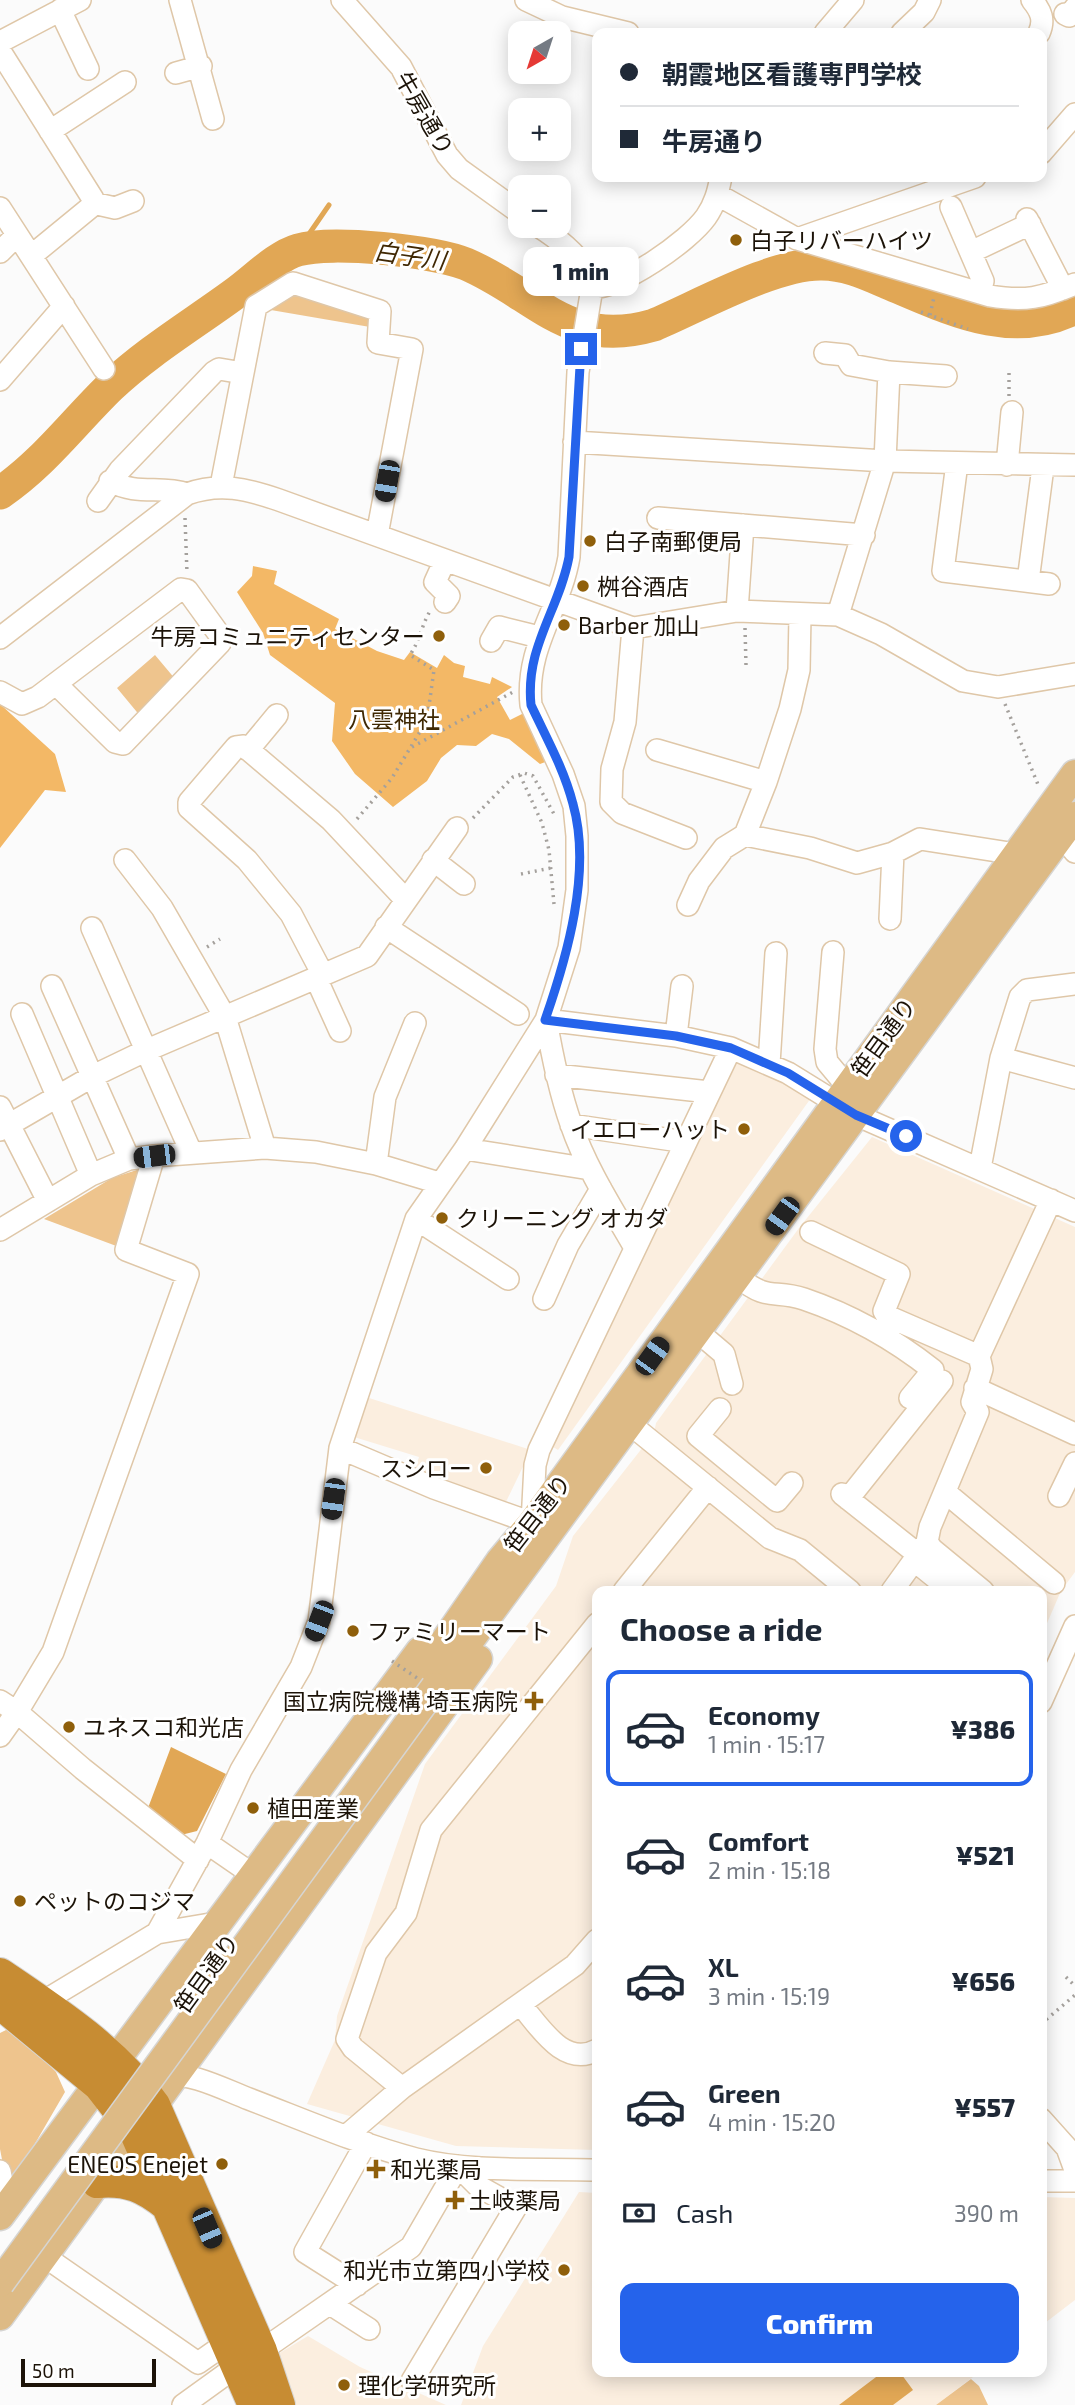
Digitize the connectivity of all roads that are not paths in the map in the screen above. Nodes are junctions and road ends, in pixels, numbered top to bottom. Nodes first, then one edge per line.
1 (80, 0) edge
2 (180, 0) edge
3 (342, 0) edge
4 (526, 0) edge
5 (853, 0) edge
6 (930, 0) edge
7 (1032, 0) edge
8 (51, 8) edge
9 (607, 28) edge
10 (829, 28) edge
11 (907, 28) edge
12 (1041, 28) edge
13 (0, 42) edge
14 (0, 51) edge
15 (201, 66) junction
16 (88, 69) dead end
17 (176, 73) dead end
18 (125, 82) dead end
19 (1075, 114) edge
20 (213, 119) dead end
21 (1049, 129) edge
22 (50, 131) junction
23 (961, 182) edge
24 (719, 186) edge
25 (134, 201) dead end
26 (93, 203) junction
27 (508, 205) edge
28 (951, 207) dead end
29 (0, 208) edge
30 (17, 235) junction
31 (554, 238) edge
32 (797, 239) junction
33 (0, 252) edge
34 (971, 252) junction
35 (31, 257) junction
36 (1069, 287) edge
37 (592, 288) junction
38 (980, 293) junction
39 (64, 306) junction
40 (825, 353) dead end
41 (104, 369) dead end
42 (889, 372) junction
43 (243, 373) junction
44 (946, 376) dead end
45 (0, 380) edge
46 (1012, 412) dead end
47 (574, 442) junction
48 (885, 461) junction
49 (957, 463) junction
50 (1007, 465) junction
51 (1075, 465) edge
52 (1043, 467) junction
53 (110, 481) junction
54 (220, 486) junction
55 (185, 496) junction
56 (98, 501) dead end
57 (658, 518) dead end
58 (743, 525) junction
59 (377, 534) junction
60 (864, 535) junction
61 (445, 560) junction
62 (555, 599) junction
63 (445, 602) dead end
64 (741, 612) junction
65 (800, 615) junction
66 (838, 615) junction
67 (633, 628) junction
68 (539, 636) junction
69 (0, 638) edge
70 (491, 641) dead end
71 (1075, 674) edge
72 (56, 684) junction
73 (0, 692) edge
74 (276, 715) dead end
75 (248, 750) junction
76 (657, 750) dead end
77 (1075, 774) edge
78 (766, 782) junction
79 (457, 828) road end
80 (1068, 834) edge
81 (745, 835) junction
82 (686, 838) dead end
83 (893, 853) junction
84 (1016, 854) junction
85 (125, 860) dead end
86 (433, 860) junction
87 (464, 884) dead end
88 (405, 899) junction
89 (688, 905) dead end
90 (890, 919) dead end
91 (386, 927) junction
92 (92, 928) dead end
93 (833, 952) dead end
94 (776, 953) dead end
95 (319, 976) junction
96 (1075, 984) edge
97 (52, 986) dead end
98 (682, 986) dead end
99 (22, 1014) dead end
100 (518, 1014) dead end
101 (225, 1017) junction
102 (545, 1020) junction
103 (415, 1023) dead end
104 (340, 1031) dead end
105 (676, 1036) junction
106 (731, 1048) junction
107 (145, 1051) junction
108 (1001, 1058) junction
109 (769, 1064) junction
110 (556, 1075) junction
111 (93, 1076) junction
112 (1075, 1077) edge
113 (709, 1092) junction
114 (57, 1097) junction
115 (847, 1100) junction
116 (3, 1121) edge
117 (571, 1125) junction
118 (686, 1142) junction
119 (265, 1148) junction
120 (465, 1149) junction
121 (191, 1152) junction
122 (154, 1156) junction
123 (130, 1159) junction
124 (376, 1164) junction
125 (980, 1168) junction
126 (590, 1169) junction
127 (91, 1175) junction
128 (439, 1183) junction
129 (601, 1189) junction
130 (48, 1200) junction
131 (1051, 1200) junction
132 (1075, 1211) edge
133 (416, 1219) junction
134 (0, 1230) edge
135 (811, 1232) dead end
136 (635, 1248) junction
137 (738, 1277) junction
138 (508, 1279) dead end
139 (544, 1299) dead end
140 (698, 1332) junction
141 (979, 1356) junction
142 (933, 1370) junction
143 (732, 1384) dead end
144 (975, 1388) junction
145 (910, 1398) dead end
146 (720, 1409) dead end
147 (630, 1424) junction
148 (1075, 1434) edge
149 (340, 1448) junction
150 (1075, 1464) edge
151 (792, 1483) dead end
152 (708, 1487) junction
153 (945, 1492) junction
154 (1059, 1496) dead end
155 (561, 1518) junction
156 (531, 1523) junction
157 (921, 1553) junction
158 (500, 1561) junction
159 (1054, 1583) dead end
160 (628, 1586) edge
161 (844, 1586) edge
162 (896, 1586) edge
163 (948, 1586) edge
164 (978, 1586) edge
165 (592, 1630) edge
166 (1073, 1634) edge
167 (425, 1686) junction
168 (1047, 1689) edge
169 (8, 1706) edge
170 (0, 1736) edge
171 (203, 1851) junction
172 (252, 1874) junction
173 (216, 1923) junction
174 (157, 1933) junction
175 (592, 1946) edge
176 (0, 1974) edge
177 (169, 1987) junction
178 (520, 2005) junction
179 (14, 2012) edge
180 (216, 2019) junction
181 (592, 2056) edge
182 (116, 2074) junction
183 (177, 2074) junction
184 (402, 2088) junction
185 (154, 2105) junction
186 (1047, 2126) edge
187 (135, 2131) junction
188 (356, 2140) junction
189 (1073, 2158) edge
190 (458, 2166) junction
191 (592, 2170) edge
192 (0, 2171) edge
193 (1047, 2181) edge
194 (1075, 2181) edge
195 (97, 2182) junction
196 (168, 2206) junction
197 (7, 2207) edge
198 (0, 2253) edge
199 (44, 2256) junction
200 (0, 2283) edge
201 (357, 2285) junction
202 (330, 2304) junction
203 (0, 2316) edge
204 (369, 2329) dead end
205 (242, 2353) junction
206 (412, 2381) dead end
207 (183, 2405) edge
208 (254, 2405) edge
209 (279, 2405) edge

1 - 8 street
2 - 15 street
3 - 27 street, 牛房通り
4 - 9 street
5 - 10 street
6 - 11 street
7 - 12 street
8 - 13 street
8 - 16 street
14 - 22 street
15 - 17 street
15 - 20 street
18 - 22 street
19 - 21 street
22 - 26 street
23 - 32 street
24 - 32 street
24 - 37 street
25 - 26 street
26 - 35 street
28 - 34 street
29 - 30 street
30 - 33 street
30 - 35 street
31 - 37 street
32 - 38 street
34 - 36 street
34 - 38 street
35 - 39 street
36 - 38 street
37 - 47 street
39 - 41 street
39 - 45 street
40 - 42 street
42 - 44 street
42 - 48 street
43 - 53 street
43 - 54 street
43 - 59 street
46 - 50 street
47 - 48 street
47 - 62 street
48 - 49 street
48 - 60 street
49 - 50 street
49 - 52 street
50 - 52 street
51 - 52 street
53 - 55 street
53 - 56 street
54 - 55 street
54 - 59 street
55 - 69 street
57 - 58 street
58 - 60 street
58 - 64 street
59 - 61 street
60 - 66 street
61 - 62 street
61 - 63 street
62 - 67 street
62 - 68 street
64 - 65 street
64 - 67 street
65 - 66 street
65 - 78 street
66 - 71 street
67 - 82 street
68 - 70 street
68 - 102 street
72 - 72 street
72 - 73 street
74 - 75 street
75 - 88 street
75 - 95 street
76 - 78 street
77 - 80 main road, 笹目通り
78 - 81 street
79 - 86 street
80 - 84 main road, 笹目通り
80 - 115 main road, 笹目通り
81 - 83 street
81 - 89 street
83 - 84 street
83 - 90 street
84 - 115 main road, 笹目通り
85 - 101 street
86 - 87 street
86 - 88 street
88 - 91 street
91 - 95 street
91 - 100 street
92 - 107 street
93 - 115 street
94 - 109 street
95 - 101 street
95 - 104 street
96 - 108 street
97 - 111 street
98 - 105 street
99 - 114 street
101 - 107 street
101 - 119 street
102 - 105 street
102 - 110 street
102 - 120 street
103 - 124 street
105 - 106 street
106 - 109 street
106 - 113 street
107 - 111 street
107 - 121 street
108 - 112 street
108 - 125 street
109 - 115 street
110 - 113 street
110 - 117 street
111 - 114 street
111 - 123 street
113 - 118 street
114 - 116 street
114 - 127 street
115 - 125 street
115 - 137 main road, 笹目通り
115 - 156 main road, 笹目通り
116 - 130 street
117 - 118 street
117 - 126 street
118 - 136 street
119 - 121 street
119 - 124 street
120 - 126 street
120 - 128 street
121 - 122 street
122 - 123 street
122 - 169 street
123 - 127 street
124 - 128 street
125 - 131 street
126 - 129 street
127 - 130 street
128 - 133 street
129 - 136 street
129 - 139 street
130 - 134 street
131 - 132 street
131 - 141 street
133 - 138 street
133 - 149 street
135 - 141 street
136 - 156 street
137 - 140 main road, 笹目通り
137 - 142 street
140 - 143 street
140 - 147 main road, 笹目通り
141 - 144 street
142 - 145 street
142 - 157 street
144 - 148 street
144 - 153 street
146 - 151 street
147 - 152 street
147 - 155 main road, 笹目通り
149 - 156 street
149 - 171 street
150 - 154 street
152 - 160 street
152 - 161 street
153 - 157 street
153 - 159 street
155 - 167 main road, 笹目通り
155 - 180 main road
156 - 158 main road, 笹目通り
157 - 162 street
157 - 163 street
157 - 164 street
158 - 167 main road, 笹目通り
158 - 172 main road
165 - 184 street
166 - 168 street
167 - 198 main road, 笹目通り
167 - 200 main road, 笹目通り, bridge
169 - 170 street
169 - 171 street
171 - 172 street
171 - 174 street
172 - 173 main road
173 - 174 street
173 - 177 main road
174 - 179 street
175 - 178 street
176 - 179 highway
177 - 180 main road
177 - 182 main road
178 - 181 street
178 - 184 street
179 - 182 highway
180 - 183 main road
182 - 183 street
182 - 185 highway
182 - 187 highway
182 - 197 main road
183 - 185 main road
183 - 188 street
184 - 188 street
185 - 187 main road
185 - 205 highway
186 - 189 street
187 - 195 main road
187 - 196 highway
188 - 190 street
188 - 201 street
190 - 191 street
190 - 201 street
190 - 206 street
192 - 197 street
193 - 194 street
195 - 196 highway
195 - 199 main road
196 - 205 highway
199 - 203 main road
199 - 205 street
201 - 202 street
202 - 204 street
202 - 205 street
205 - 207 street
205 - 208 highway
205 - 209 highway

